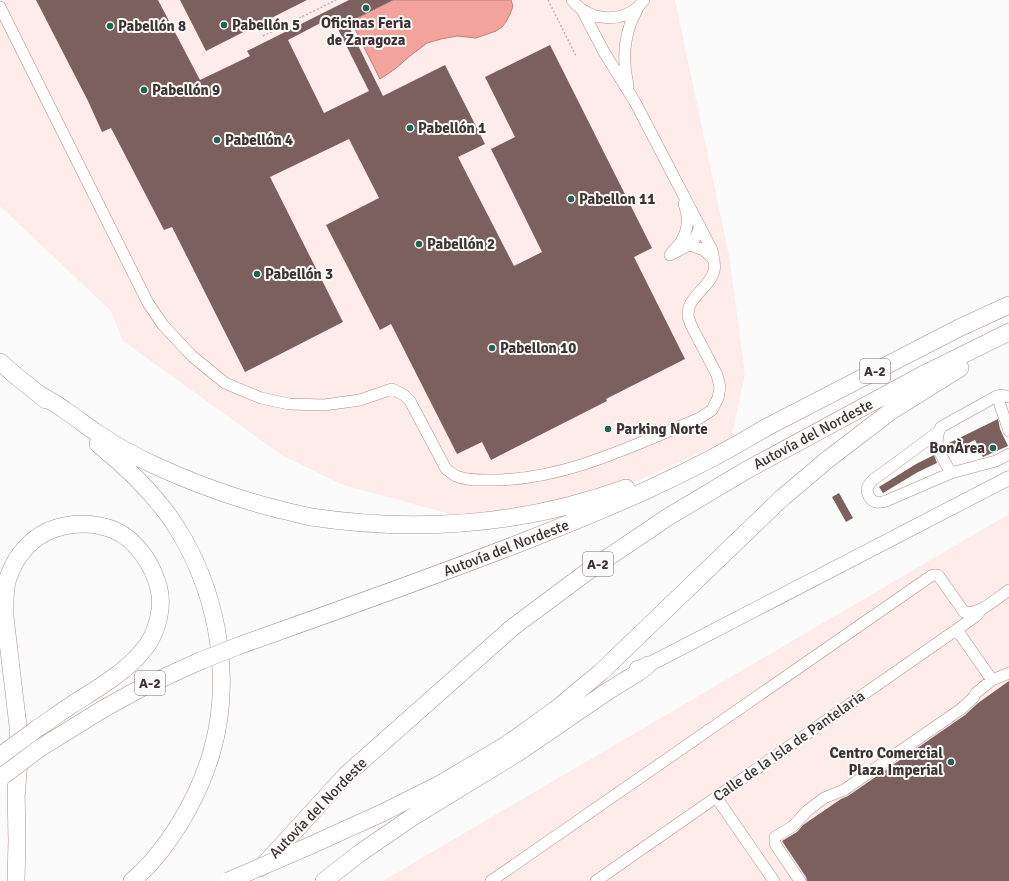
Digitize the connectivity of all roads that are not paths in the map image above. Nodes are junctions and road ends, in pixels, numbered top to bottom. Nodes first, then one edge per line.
1 (572, 0) edge
2 (641, 4) edge
3 (0, 7) edge
4 (582, 10) junction
5 (635, 102) junction
6 (678, 184) junction
7 (700, 226) junction
8 (690, 245) junction
9 (714, 261) junction
10 (1009, 305) edge
11 (1009, 332) edge
12 (1009, 340) edge
13 (0, 362) edge
14 (37, 393) junction
15 (1006, 396) edge
16 (767, 427) junction
17 (1009, 431) edge
18 (938, 432) junction
19 (1009, 454) edge
20 (951, 472) junction
21 (1009, 478) edge
22 (1009, 590) edge
23 (981, 610) junction
24 (957, 630) junction
25 (0, 650) edge
26 (648, 665) junction
27 (1009, 673) edge
28 (992, 680) junction
29 (555, 710) junction
30 (0, 756) edge
31 (1, 776) edge
32 (716, 797) junction
33 (16, 798) junction
34 (16, 881) edge
35 (132, 881) edge
36 (228, 881) edge
37 (249, 881) edge
38 (324, 881) edge
39 (491, 881) edge
40 (596, 881) edge
41 (774, 881) edge
42 (800, 881) edge

1 - 4 lane
2 - 4 lane
2 - 5 lane
3 - 9 lane
4 - 5 lane
5 - 6 lane
6 - 7 lane
6 - 8 lane
7 - 8 lane
7 - 9 lane
8 - 9 lane
10 - 16 highway, Autovía del Nordeste / A-2
11 - 37 highway, Autovía del Nordeste / A-2
12 - 29 highway
13 - 14 highway
14 - 16 highway
14 - 35 highway
15 - 17 lane
15 - 18 lane
16 - 31 highway, Autovía del Nordeste / A-2, bridge
18 - 20 lane
18 - 20 lane
19 - 20 lane
21 - 26 main road
22 - 23 lane, Calle de la Isla de Pantelaria
23 - 24 lane, Calle de la Isla de Pantelaria
23 - 39 lane
24 - 28 lane
24 - 32 lane, Calle de la Isla de Pantelaria
25 - 33 highway
26 - 29 main road
26 - 38 highway
27 - 28 lane
28 - 42 lane
29 - 36 highway, bridge
30 - 33 highway, bridge
32 - 40 lane, Calle de la Isla de Pantelaria
32 - 41 lane
33 - 34 highway

